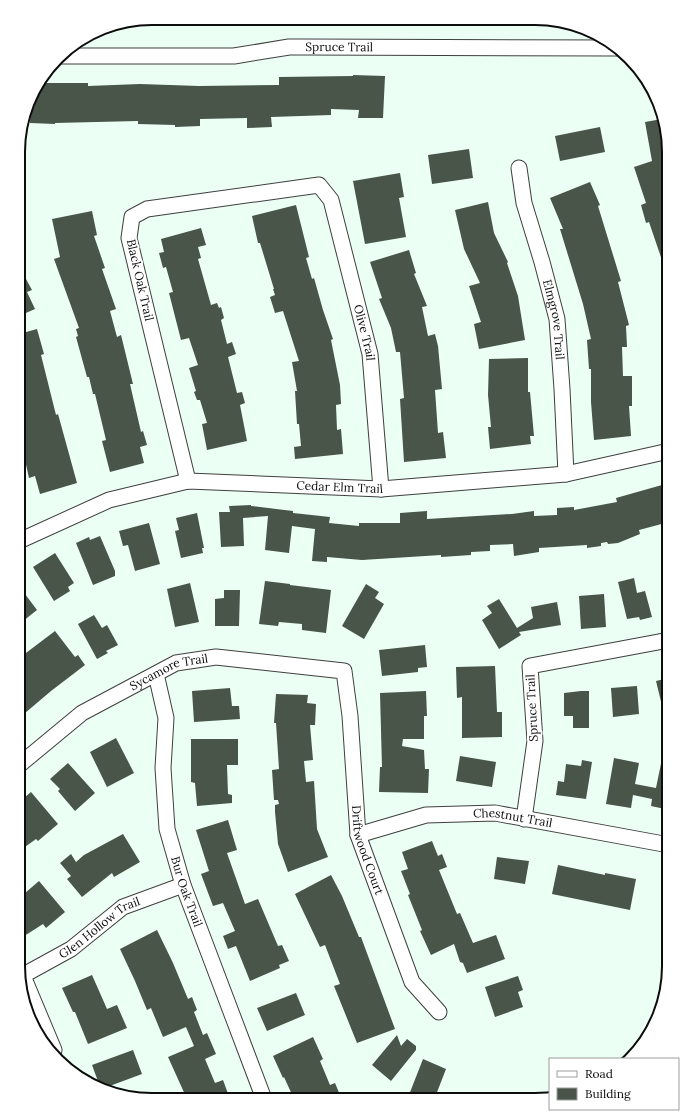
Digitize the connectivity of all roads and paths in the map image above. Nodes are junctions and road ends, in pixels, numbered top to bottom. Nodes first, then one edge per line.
1 (607, 48) edge
2 (69, 56) edge
3 (519, 168) dead end
4 (319, 185) joint
5 (662, 453) edge
6 (566, 474) junction
7 (188, 481) junction
8 (381, 489) junction
9 (25, 538) edge
10 (662, 641) edge
11 (344, 671) joint
12 (156, 674) junction
13 (25, 760) edge
14 (524, 819) junction
15 (358, 835) junction
16 (662, 844) edge
17 (183, 886) junction
18 (25, 974) edge
19 (27, 987) edge
20 (439, 1012) dead end
21 (51, 1043) edge
22 (262, 1093) edge

1 - 2 street, Spruce Trail
3 - 6 street, Elmgrove Trail
4 - 7 street, Black Oak Trail
4 - 8 street, Olive Trail
5 - 6 street, Cedar Elm Trail
6 - 8 street, Cedar Elm Trail
7 - 8 street, Cedar Elm Trail
7 - 9 street, Cedar Elm Trail
10 - 14 street, Spruce Trail
11 - 12 street, Sycamore Trail
11 - 15 street, Driftwood Court
12 - 13 street, Sycamore Trail
12 - 17 street, Bur Oak Trail
14 - 15 street, Chestnut Trail
14 - 16 street, Chestnut Trail
15 - 20 street, Driftwood Court
17 - 18 street, Glen Hollow Trail
17 - 22 street, Bur Oak Trail
19 - 21 street

